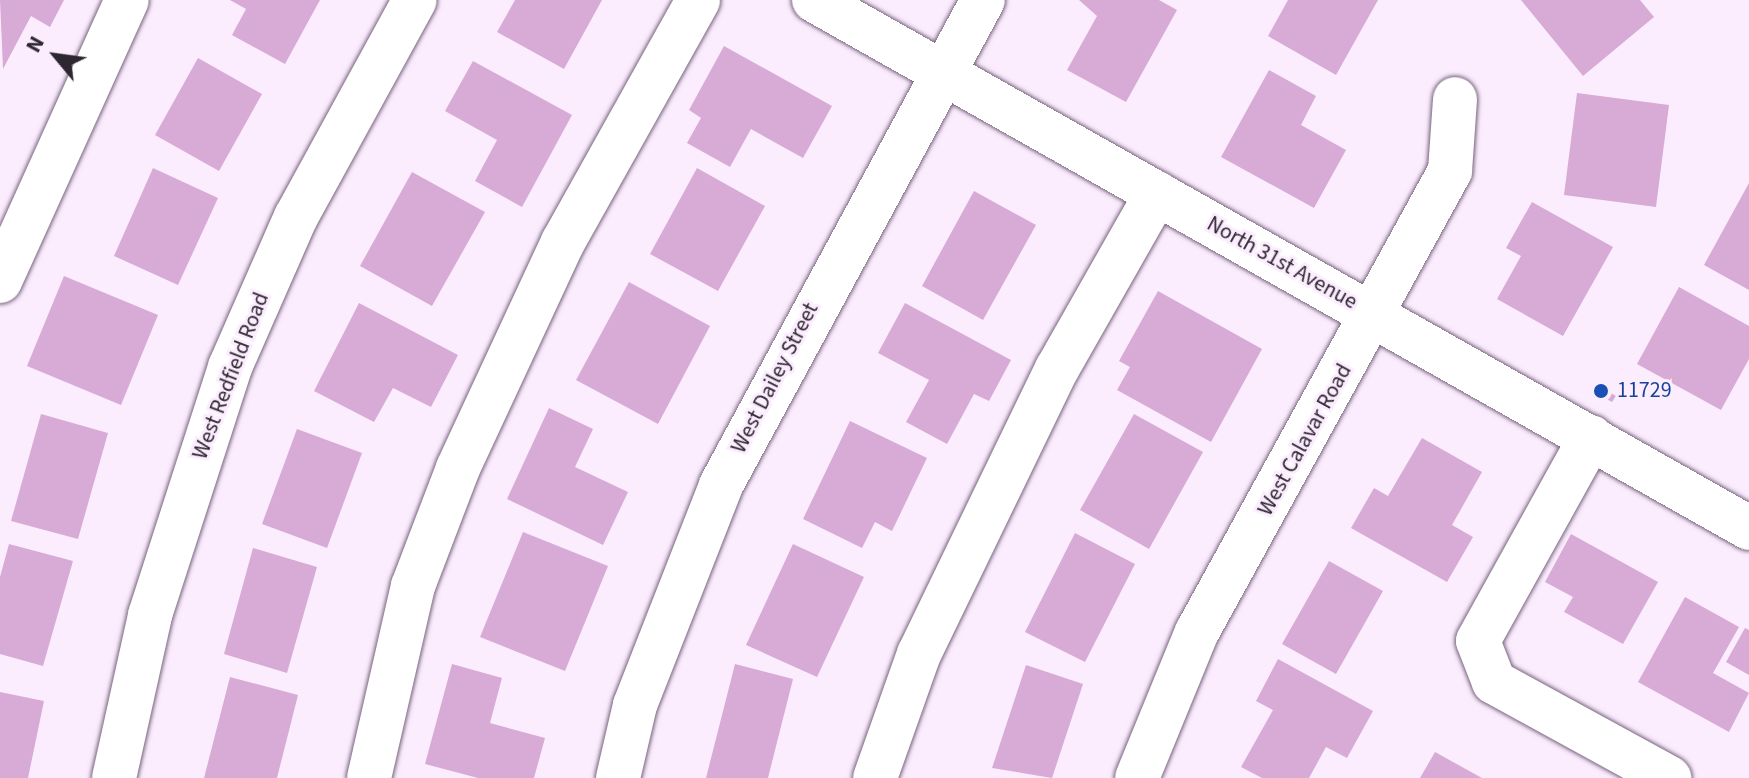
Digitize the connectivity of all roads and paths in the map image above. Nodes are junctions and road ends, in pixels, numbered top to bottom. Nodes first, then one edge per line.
1 (127, 0) edge
2 (415, 0) edge
3 (698, 0) edge
4 (814, 0) edge
5 (983, 0) edge
6 (943, 72) junction
7 (1455, 99) dead end
8 (1157, 193) junction
9 (0, 281) edge
10 (1374, 314) junction
11 (1591, 437) junction
12 (1749, 528) edge
13 (114, 778) edge
14 (369, 778) edge
15 (618, 778) edge
16 (875, 778) edge
17 (1137, 778) edge
18 (1669, 778) edge

1 - 9 street
2 - 13 street, West Redfield Road
3 - 14 street
4 - 6 street, North 31st Avenue
5 - 6 street, West Dailey Street
6 - 8 street, North 31st Avenue
6 - 15 street, West Dailey Street
7 - 10 street, West Calavar Road
8 - 10 street, North 31st Avenue
8 - 16 street
10 - 11 street, North 31st Avenue
10 - 17 street, West Calavar Road
11 - 12 street, North 31st Avenue
11 - 18 street

